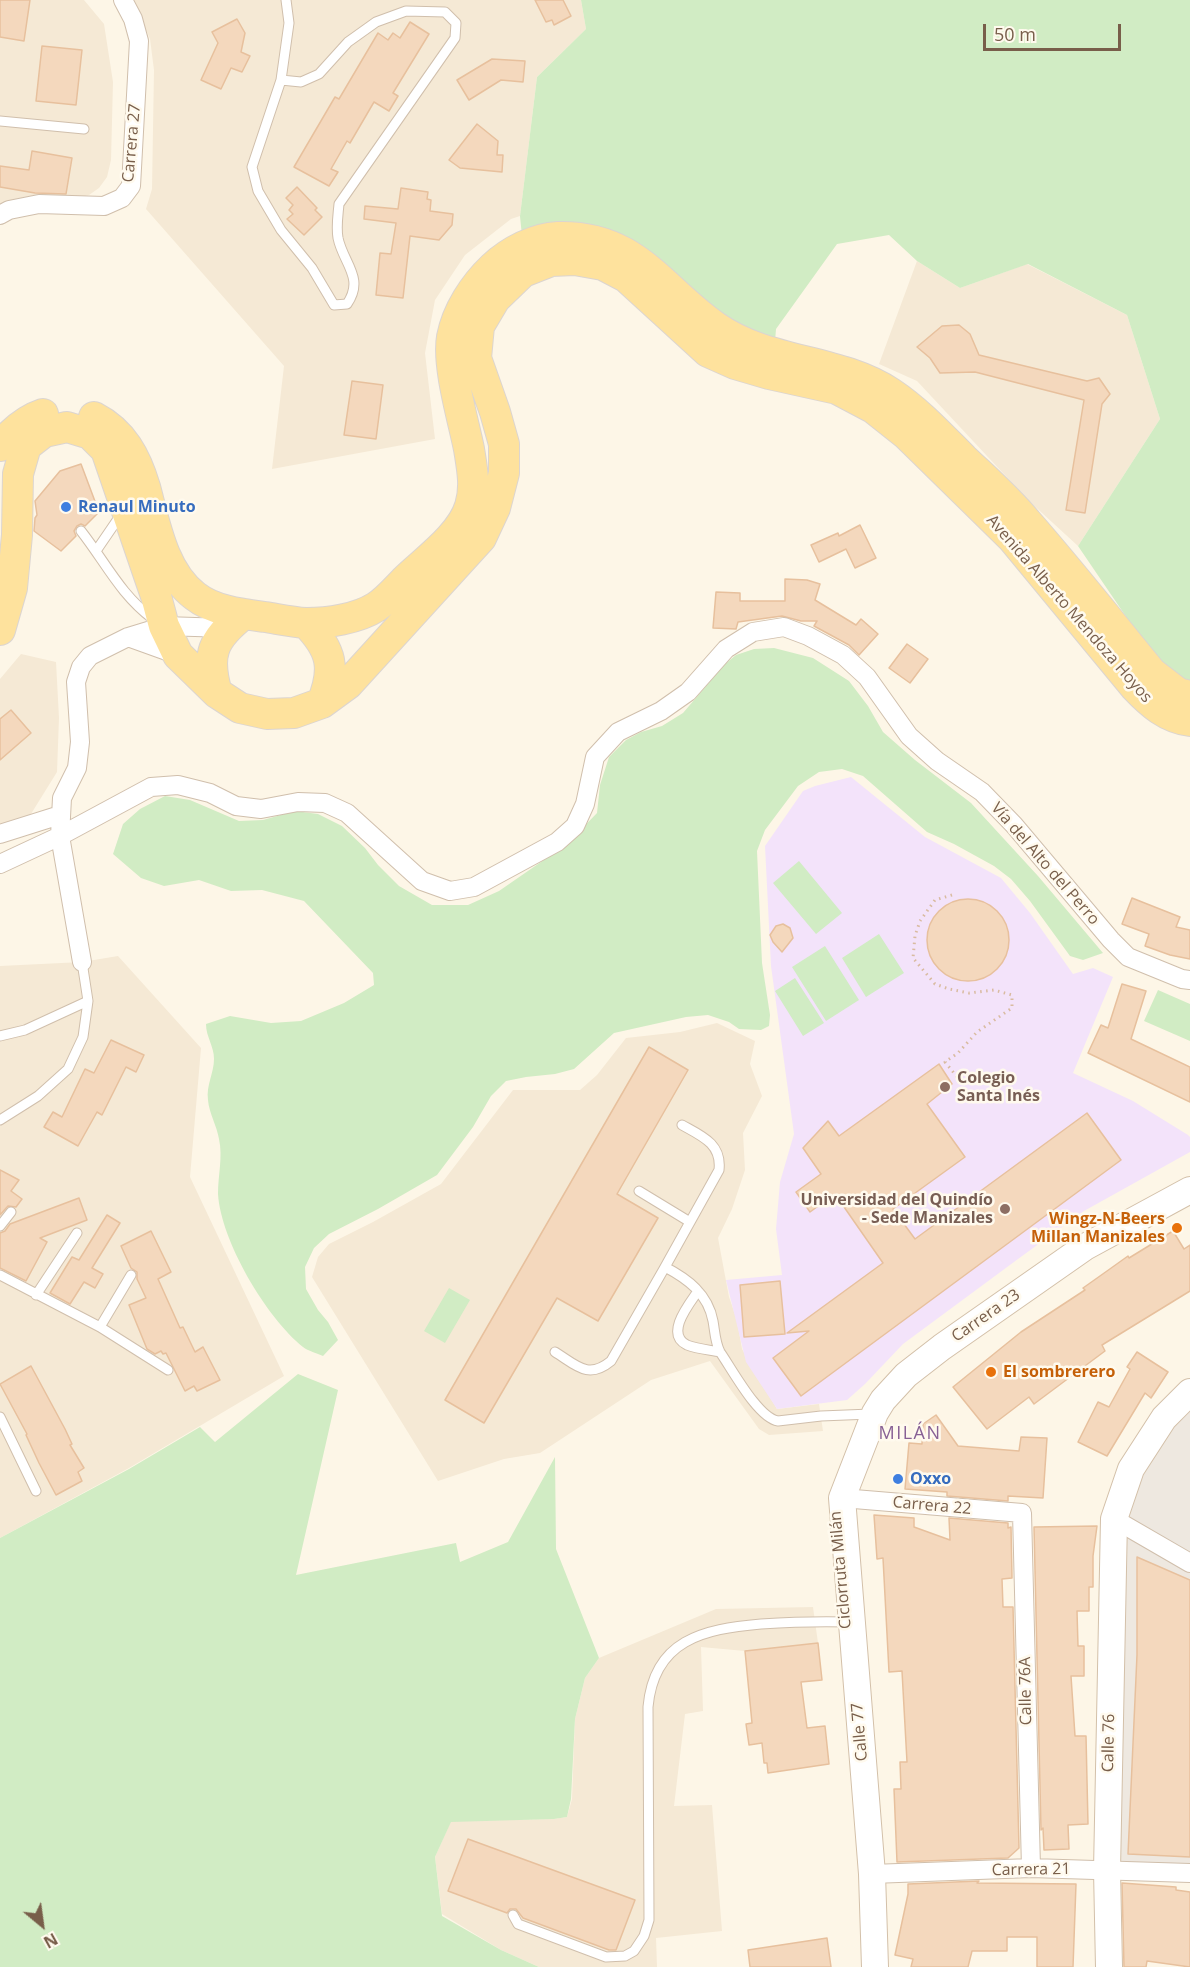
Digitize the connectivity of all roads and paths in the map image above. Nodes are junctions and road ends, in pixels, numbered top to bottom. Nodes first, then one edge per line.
1 (123, 0) edge
2 (286, 0) edge
3 (281, 80) junction
4 (0, 121) edge
5 (84, 129) dead end
6 (0, 215) edge
7 (0, 446) edge
8 (125, 509) junction
9 (81, 531) dead end
10 (96, 550) junction
11 (235, 621) junction
12 (306, 623) junction
13 (164, 626) junction
14 (0, 630) edge
15 (128, 637) junction
16 (178, 655) junction
17 (217, 693) junction
18 (1190, 696) edge
19 (322, 703) junction
20 (1190, 721) edge
21 (60, 815) junction
22 (0, 834) edge
23 (60, 836) junction
24 (0, 864) edge
25 (952, 895) dead end
26 (82, 962) joint
27 (1190, 980) edge
28 (88, 1001) junction
29 (0, 1036) edge
30 (958, 1078) dead end
31 (0, 1120) edge
32 (682, 1125) dead end
33 (1190, 1190) edge
34 (639, 1191) dead end
35 (11, 1212) dead end
36 (690, 1222) junction
37 (0, 1226) edge
38 (77, 1233) dead end
39 (665, 1267) junction
40 (0, 1275) edge
41 (130, 1275) dead end
42 (698, 1291) junction
43 (36, 1295) junction
44 (100, 1328) junction
45 (555, 1352) dead end
46 (720, 1352) junction
47 (168, 1370) dead end
48 (1190, 1392) edge
49 (875, 1413) junction
50 (0, 1417) edge
51 (36, 1491) dead end
52 (842, 1498) junction
53 (1022, 1513) joint
54 (1114, 1518) junction
55 (1190, 1563) edge
56 (851, 1622) junction
57 (1031, 1868) junction
58 (1107, 1870) junction
59 (1190, 1873) edge
60 (873, 1874) junction
61 (513, 1915) dead end
62 (875, 1967) edge
63 (1109, 1967) edge

1 - 6 street, Carrera 27
2 - 3 lane
3 - 3 lane
4 - 5 lane
7 - 11 main road, Avenida Alberto Mendoza Hoyos
8 - 10 lane
8 - 13 main road, Avenida Alberto Mendoza Hoyos
8 - 14 main road, Avenida Alberto Mendoza Hoyos
9 - 10 lane
10 - 13 lane
11 - 12 main road, Avenida Alberto Mendoza Hoyos
11 - 13 street
11 - 17 main road
12 - 18 main road, Avenida Alberto Mendoza Hoyos
12 - 19 main road
13 - 15 street
13 - 16 main road, Avenida Alberto Mendoza Hoyos
15 - 16 street
15 - 21 street
16 - 17 main road, Avenida Alberto Mendoza Hoyos
17 - 19 main road, Avenida Alberto Mendoza Hoyos
19 - 20 main road, Avenida Alberto Mendoza Hoyos
21 - 22 street
21 - 23 street
23 - 24 street, Vía del Alto del Perro
23 - 26 street
23 - 27 street, Vía del Alto del Perro
25 - 30 path
26 - 28 lane
28 - 29 lane
28 - 31 lane
32 - 36 lane
33 - 49 main road, Carrera 23
34 - 36 lane
35 - 37 lane
36 - 39 lane
38 - 43 lane
39 - 42 lane
39 - 45 lane
40 - 43 lane
41 - 44 lane
42 - 46 lane
42 - 46 lane
43 - 44 lane
44 - 47 lane
46 - 49 lane
48 - 54 main road, Calle 76
49 - 52 main road, Carrera 23
50 - 51 lane
52 - 53 street, Carrera 22
52 - 56 main road, Calle 77
53 - 57 street, Calle 76A
54 - 55 street
54 - 58 main road, Calle 76
56 - 60 main road, Calle 77
56 - 61 lane
57 - 58 street, Carrera 21
57 - 60 street, Carrera 21
58 - 59 street, Carrera 21
58 - 63 main road, Calle 76
60 - 62 main road, Calle 77

